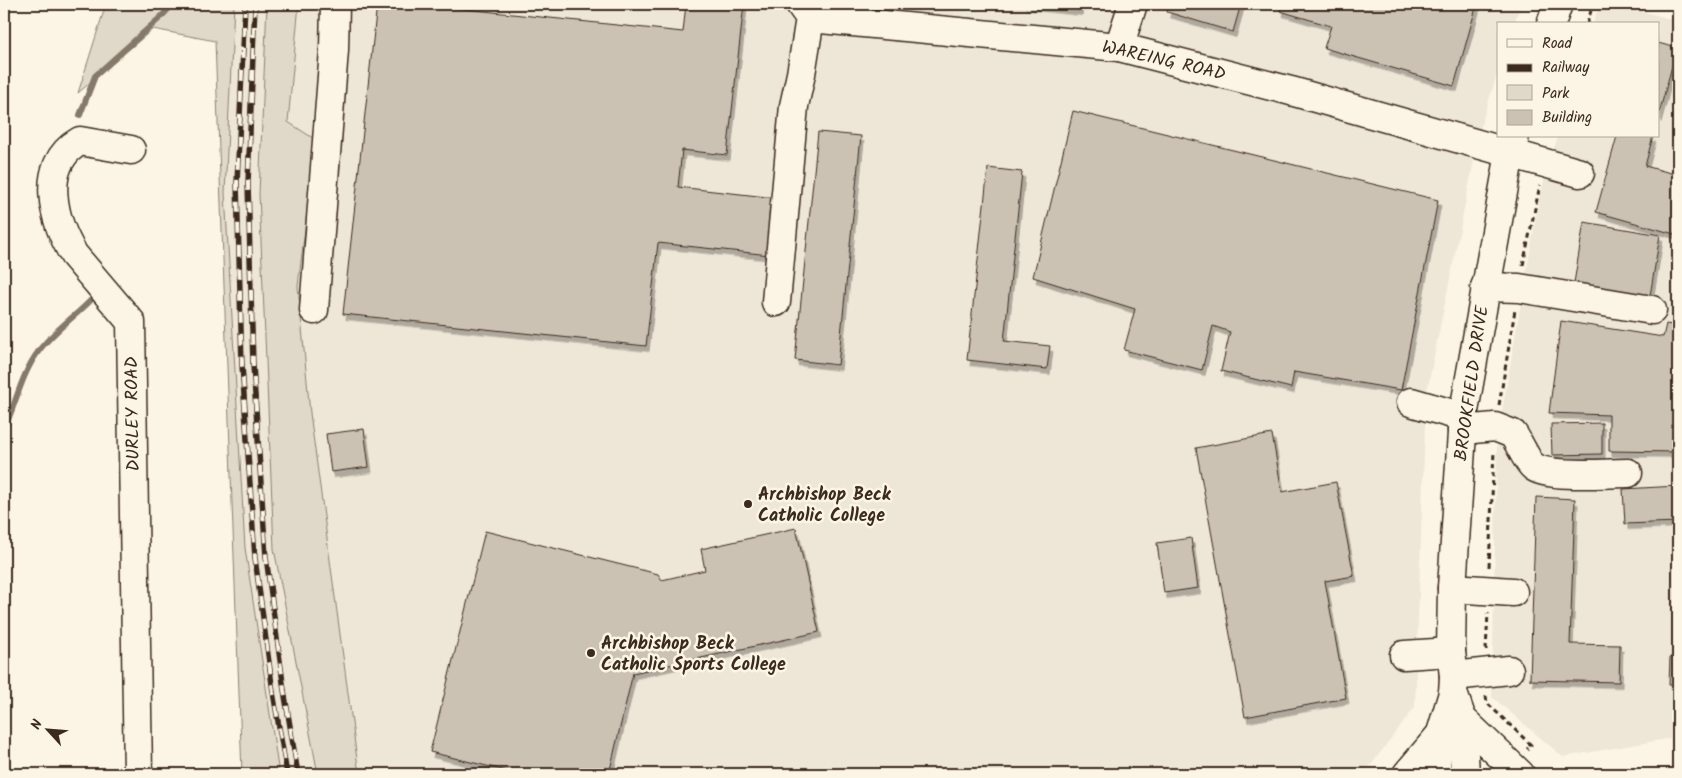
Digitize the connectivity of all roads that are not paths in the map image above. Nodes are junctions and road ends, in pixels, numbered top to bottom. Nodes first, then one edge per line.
1 (335, 4) edge
2 (1133, 4) edge
3 (1558, 4) edge
4 (805, 11) edge
5 (1552, 22) edge
6 (1119, 47) junction
7 (1513, 144) edge
8 (131, 150) dead end
9 (1580, 173) dead end
10 (1485, 287) junction
11 (776, 302) dead end
12 (314, 310) dead end
13 (1652, 310) dead end
14 (1411, 402) dead end
15 (1462, 424) junction
16 (1628, 473) dead end
17 (1452, 588) junction
18 (1513, 592) dead end
19 (1404, 655) dead end
20 (1509, 670) dead end
21 (1453, 674) junction
22 (1451, 726) junction
23 (138, 774) edge
24 (1407, 774) edge
25 (1436, 774) edge
26 (1465, 774) edge
27 (1520, 774) edge

1 - 12 street
2 - 6 street
3 - 5 street
4 - 6 street, WAREING ROAD
4 - 11 street
6 - 7 street, WAREING ROAD
7 - 9 street, WAREING ROAD
7 - 10 street, BROOKFIELD DRIVE
8 - 23 street, DURLEY ROAD
10 - 13 street
10 - 15 street, BROOKFIELD DRIVE
14 - 15 street
15 - 16 street
15 - 17 street, BROOKFIELD DRIVE
17 - 18 street
17 - 21 street, BROOKFIELD DRIVE
19 - 21 street
20 - 21 street
21 - 22 street, BROOKFIELD DRIVE
22 - 24 street
22 - 25 street, BROOKFIELD DRIVE
22 - 26 street, BROOKFIELD DRIVE
22 - 27 street

